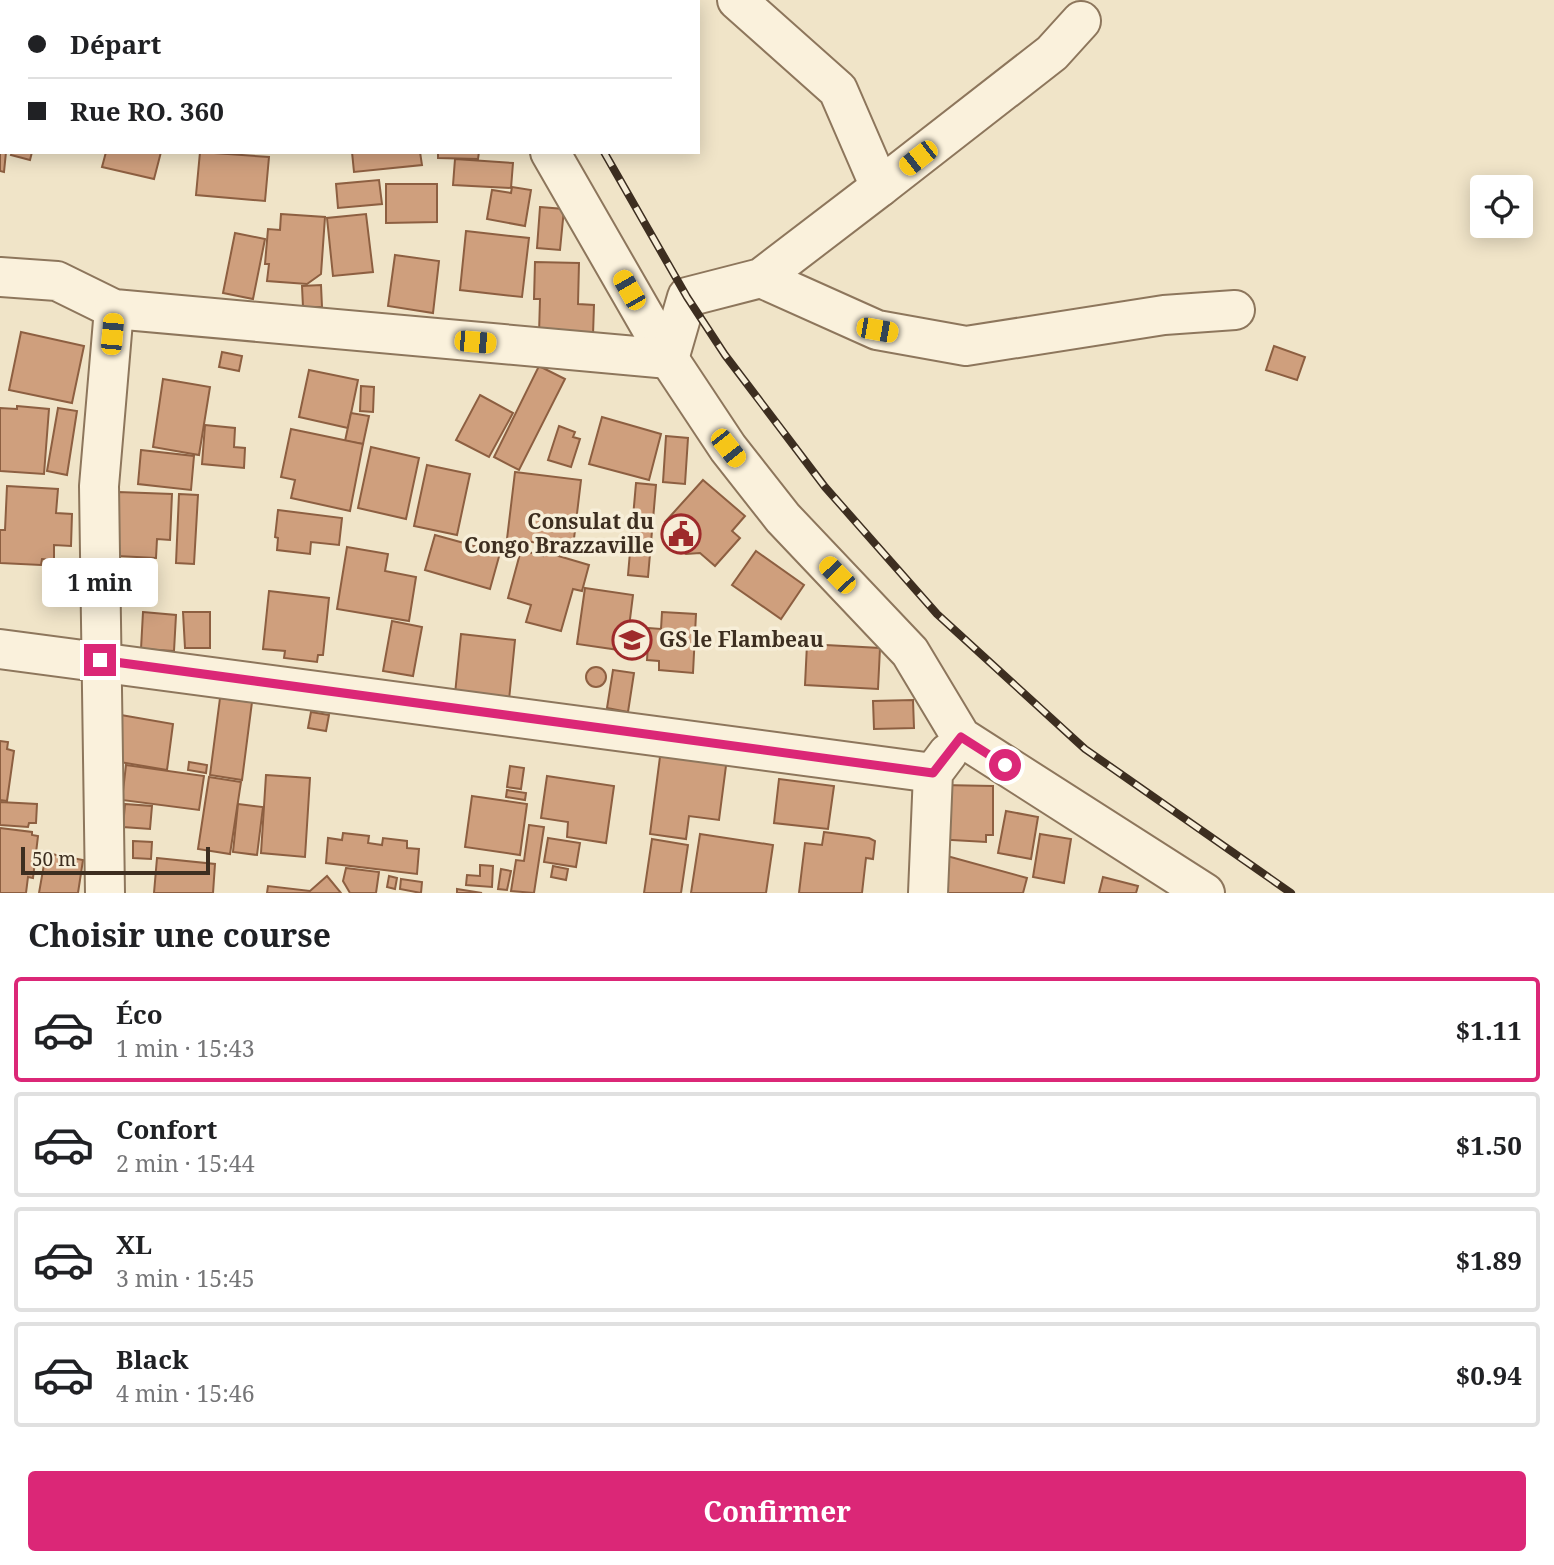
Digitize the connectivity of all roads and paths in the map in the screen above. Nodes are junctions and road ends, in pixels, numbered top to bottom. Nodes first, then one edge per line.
1 (737, 0) edge
2 (1081, 20) dead end
3 (551, 154) edge
4 (880, 187) junction
5 (0, 277) edge
6 (761, 278) junction
7 (114, 309) junction
8 (1235, 310) dead end
9 (669, 359) junction
10 (0, 649) edge
11 (100, 660) junction
12 (961, 737) junction
13 (933, 773) junction
14 (105, 893) edge
15 (928, 893) edge
16 (1205, 893) edge

1 - 4 street
2 - 4 street
3 - 9 street
4 - 6 street
5 - 7 street
6 - 8 street
6 - 9 street
7 - 9 street
7 - 11 street
9 - 12 street
10 - 11 street
11 - 13 street
11 - 14 street
12 - 13 street
12 - 16 street
13 - 15 street

